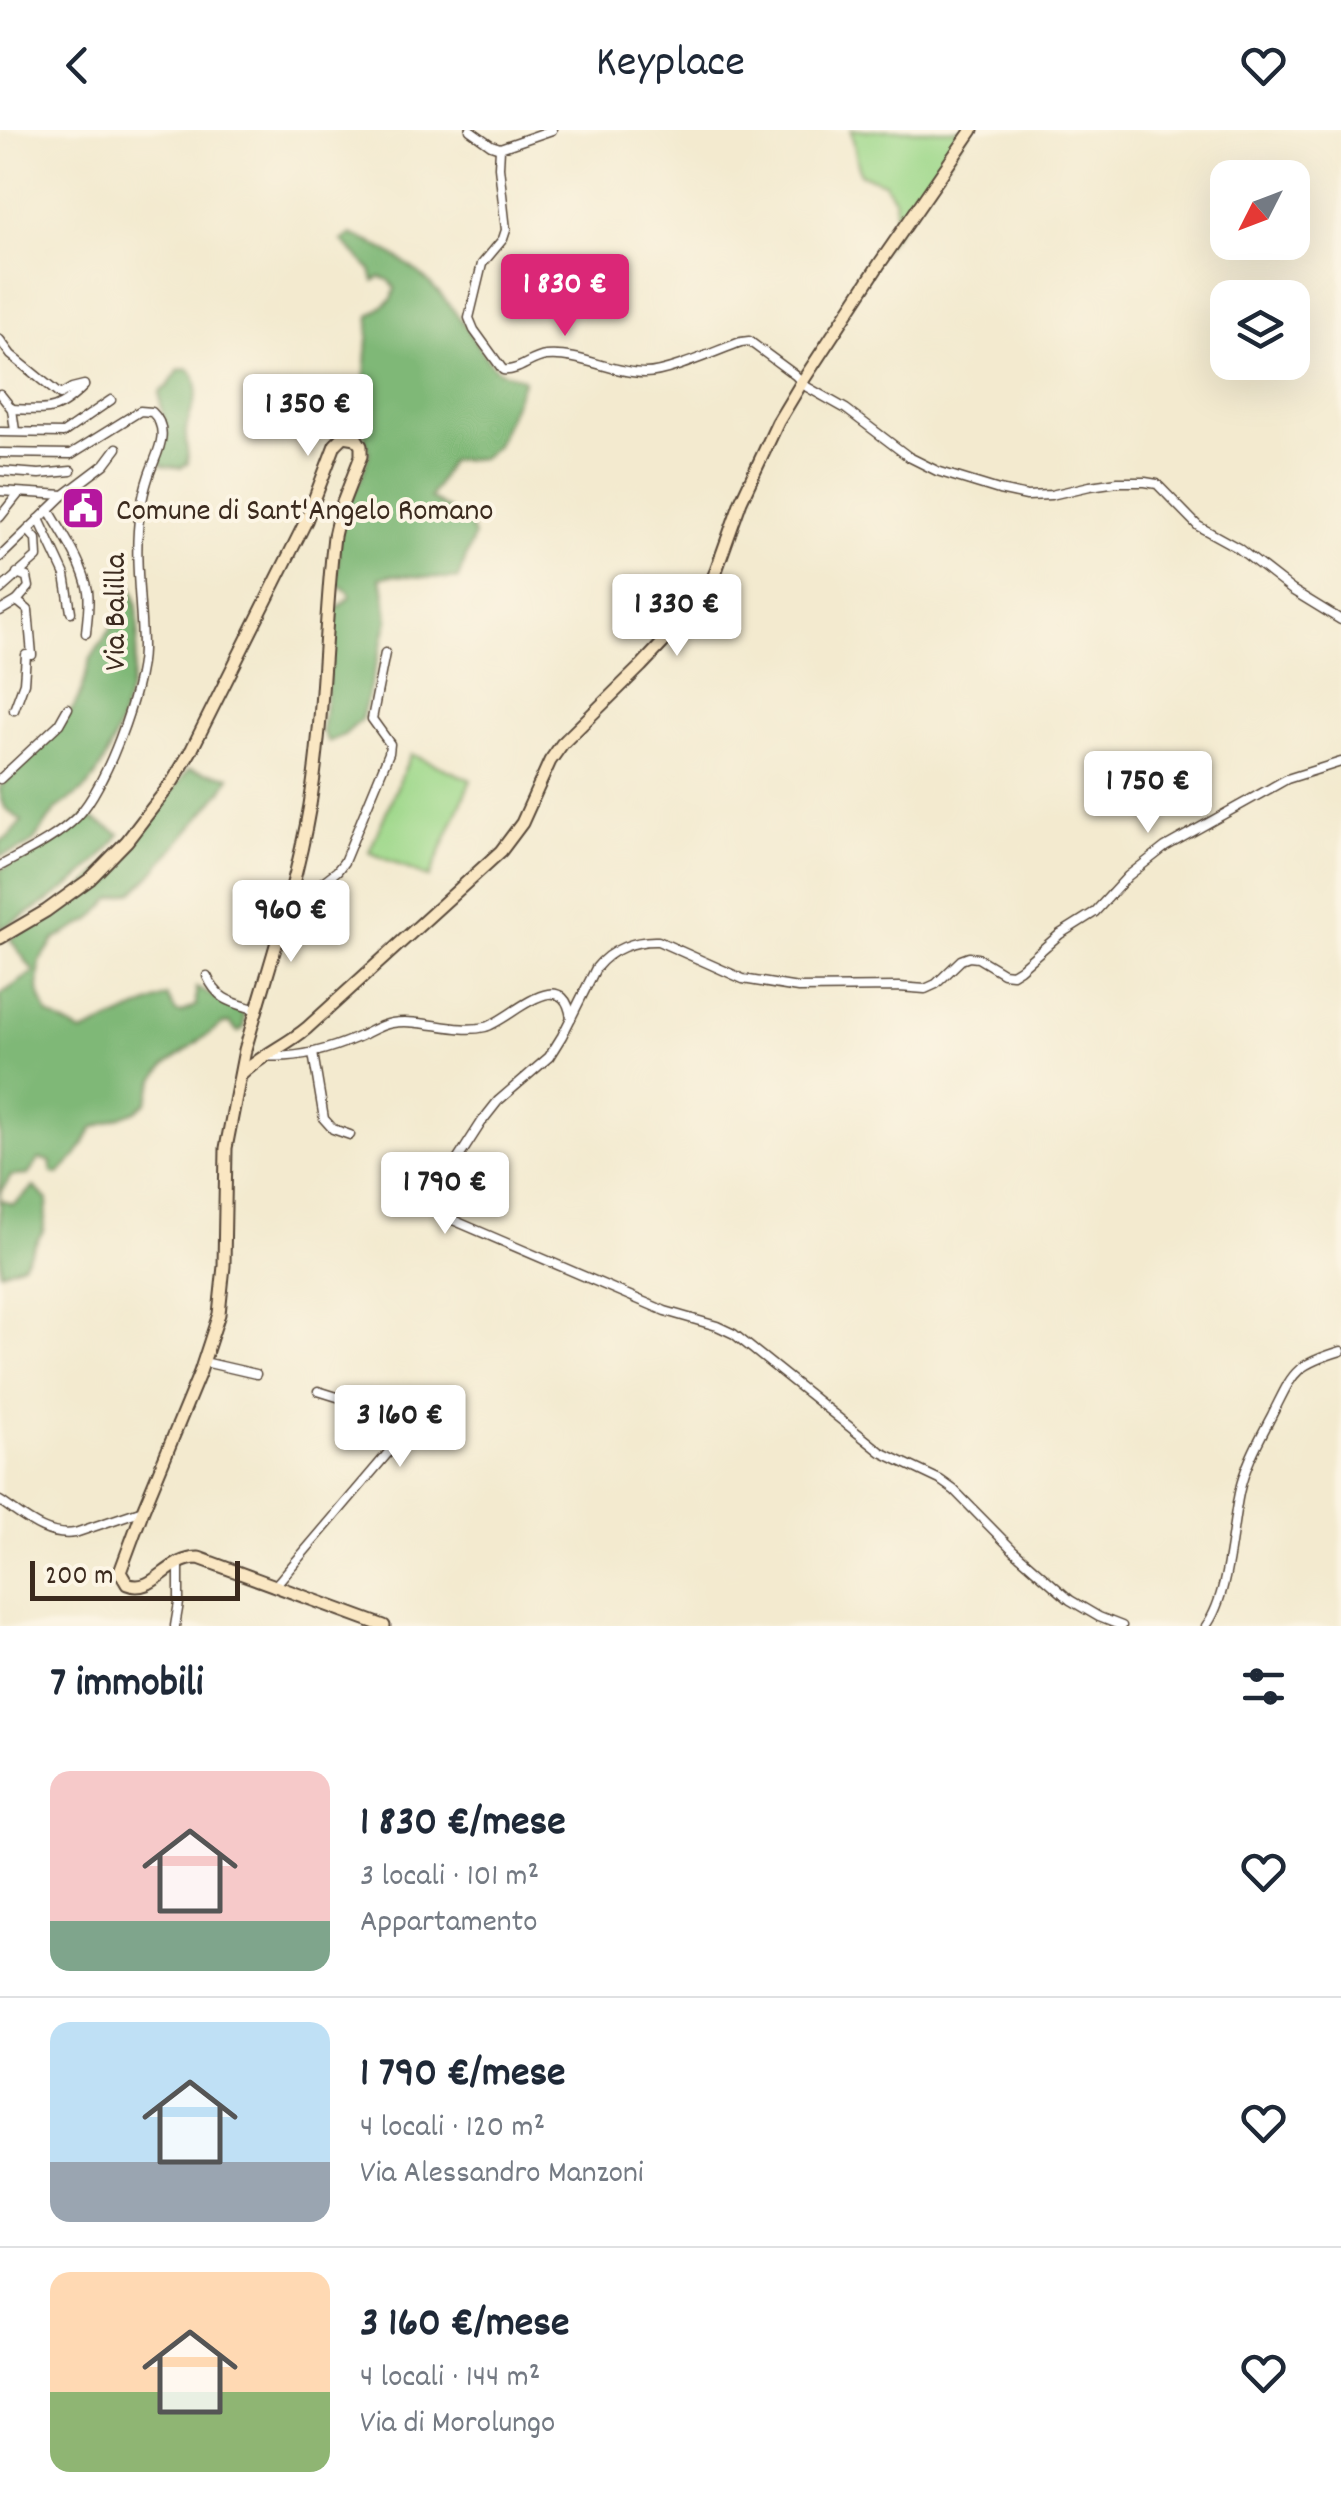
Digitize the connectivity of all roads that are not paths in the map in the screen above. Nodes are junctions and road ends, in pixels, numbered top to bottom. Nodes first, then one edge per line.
1 (470, 130) edge
2 (552, 130) edge
3 (972, 130) edge
4 (500, 148) junction
5 (0, 340) edge
6 (802, 382) junction
7 (0, 394) edge
8 (111, 400) dead end
9 (12, 409) junction
10 (0, 432) edge
11 (14, 432) junction
12 (117, 448) dead end
13 (0, 453) edge
14 (71, 454) junction
15 (0, 471) edge
16 (71, 471) junction
17 (76, 486) junction
18 (0, 492) edge
19 (20, 493) junction
20 (64, 496) junction
21 (48, 510) junction
22 (0, 516) edge
23 (39, 519) junction
24 (28, 530) junction
25 (0, 557) edge
26 (17, 572) junction
27 (0, 590) edge
28 (16, 601) junction
29 (0, 610) edge
30 (72, 612) dead end
31 (1341, 620) edge
32 (86, 632) dead end
33 (385, 653) dead end
34 (68, 708) dead end
35 (14, 710) dead end
36 (1341, 762) edge
37 (0, 778) edge
38 (0, 866) edge
39 (284, 912) junction
40 (0, 938) edge
41 (207, 976) dead end
42 (257, 1010) junction
43 (571, 1020) junction
44 (252, 1028) junction
45 (247, 1043) junction
46 (313, 1053) junction
47 (266, 1056) junction
48 (242, 1074) junction
49 (350, 1135) dead end
50 (1341, 1352) edge
51 (204, 1362) junction
52 (256, 1374) dead end
53 (318, 1391) dead end
54 (0, 1501) edge
55 (143, 1510) junction
56 (180, 1561) junction
57 (274, 1587) junction
58 (346, 1619) edge
59 (175, 1626) edge
60 (384, 1626) edge
61 (1122, 1626) edge
62 (1206, 1626) edge

1 - 4 street
2 - 4 street
3 - 6 street
4 - 6 street
5 - 9 street
6 - 31 street
6 - 47 street
7 - 9 street
8 - 11 street
9 - 11 street
10 - 11 street
12 - 17 street
13 - 14 street
14 - 16 street
14 - 38 street, Via Balilla
15 - 16 street
16 - 17 street
17 - 20 street
18 - 19 street
19 - 20 street
19 - 22 street
20 - 21 street
21 - 23 street
21 - 32 street
23 - 24 street
23 - 30 street
24 - 25 street
24 - 26 street
26 - 27 street
26 - 28 street
28 - 29 street
28 - 35 street
33 - 39 street
34 - 37 street
36 - 43 street
39 - 40 street
39 - 42 street
41 - 42 street
42 - 44 street
43 - 46 street
43 - 61 street
44 - 45 street
44 - 47 street
44 - 47 street
45 - 47 street
45 - 48 street
46 - 47 street
46 - 49 street
47 - 48 street
48 - 51 street
50 - 62 street
51 - 52 street
51 - 55 street
53 - 57 street
54 - 55 street
55 - 56 street
56 - 57 street
56 - 59 street
57 - 58 street
58 - 60 street

